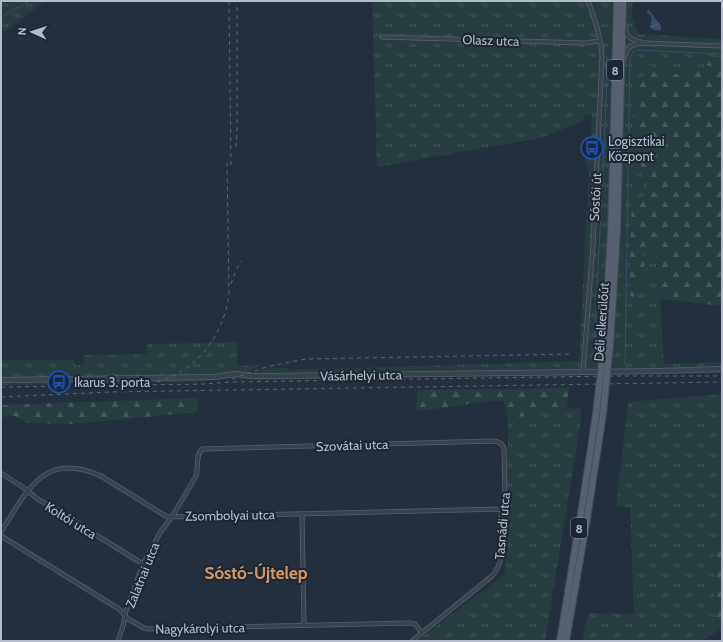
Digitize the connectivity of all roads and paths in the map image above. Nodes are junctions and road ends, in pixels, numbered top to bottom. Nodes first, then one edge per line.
1 (588, 1) edge
2 (617, 1) edge
3 (623, 1) edge
4 (382, 37) dead end
5 (600, 41) junction
6 (644, 43) junction
7 (722, 46) edge
8 (621, 83) junction
9 (607, 344) junction
10 (722, 369) edge
11 (583, 372) junction
12 (1, 380) edge
13 (599, 414) junction
14 (501, 444) joint
15 (202, 449) joint
16 (1, 473) edge
17 (27, 491) junction
18 (502, 509) junction
19 (302, 514) junction
20 (172, 517) junction
21 (1, 532) edge
22 (1, 536) edge
23 (143, 564) junction
24 (125, 617) junction
25 (304, 625) junction
26 (422, 633) junction
27 (118, 641) edge
28 (412, 641) edge
29 (560, 641) edge
30 (566, 641) edge

1 - 5 street, Sóstói út
2 - 9 main road, Déli elkerülőút / 8
3 - 6 street
3 - 8 main road, Déli elkerülőút / 8
4 - 5 street, Olasz utca
5 - 11 street, Sóstói út
6 - 7 street
6 - 8 street
8 - 9 main road, Déli elkerülőút / 8
9 - 13 main road, Déli elkerülőút / 8, bridge
10 - 11 street, Vásárhelyi utca
11 - 12 street, Vásárhelyi utca
13 - 29 main road, Déli elkerülőút / 8
13 - 30 main road, Déli elkerülőút / 8
14 - 15 street, Szovátai utca
14 - 18 street, Tasnádi utca
15 - 20 street, Zalatnai utca
16 - 17 street, Koltói utca
17 - 20 street, Zsombolyai utca
17 - 21 street, Zsombolyai utca
17 - 23 street, Koltói utca
18 - 19 street, Zsombolyai utca
18 - 26 street, Tasnádi utca
19 - 20 street, Zsombolyai utca
19 - 25 street
20 - 23 street, Zalatnai utca
22 - 24 street, Nagykárolyi utca
23 - 24 street, Zalatnai utca
24 - 25 street, Nagykárolyi utca
24 - 27 street, Zalatnai utca
25 - 26 street, Nagykárolyi utca
26 - 28 street, Tasnádi utca

